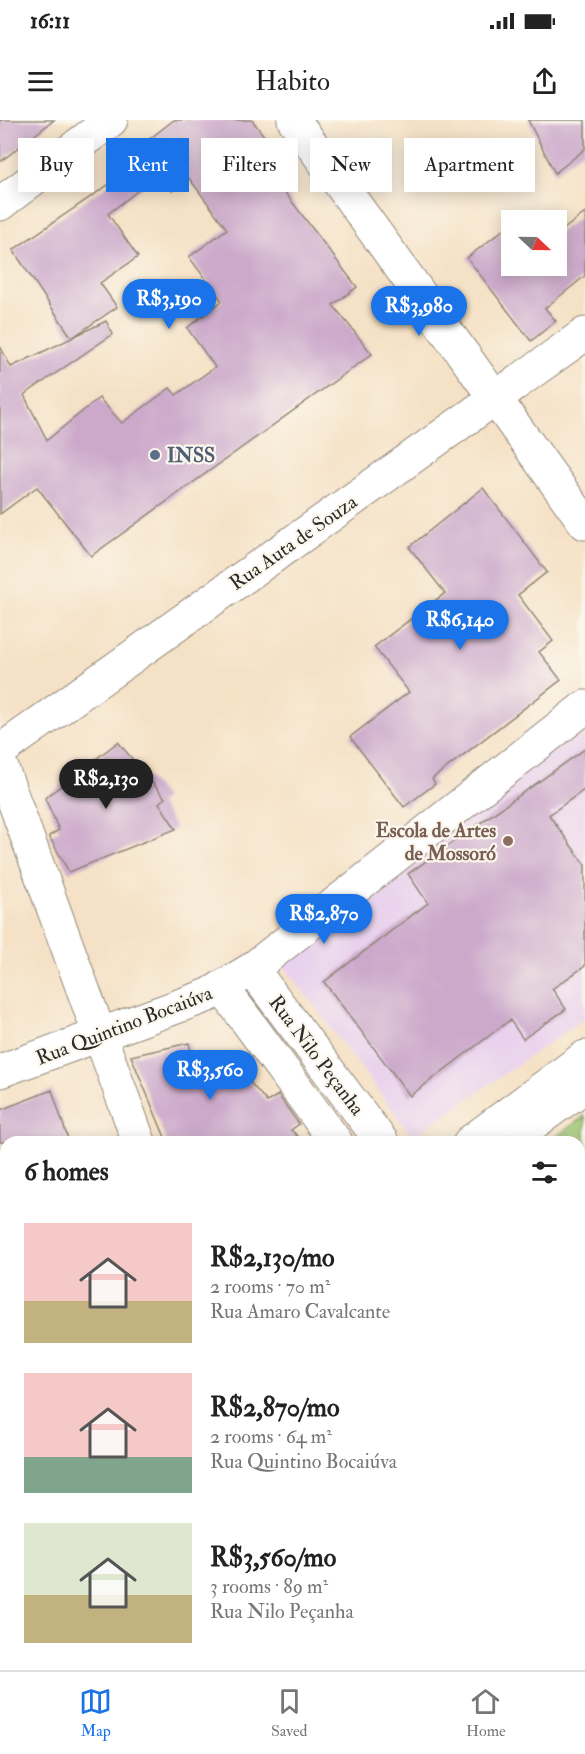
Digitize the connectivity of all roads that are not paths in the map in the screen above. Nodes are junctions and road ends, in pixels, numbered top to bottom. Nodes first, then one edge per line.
1 (111, 120) edge
2 (294, 120) edge
3 (0, 204) edge
4 (585, 334) edge
5 (495, 399) junction
6 (585, 523) edge
7 (585, 707) edge
8 (0, 751) edge
9 (0, 763) edge
10 (252, 969) junction
11 (222, 987) junction
12 (100, 1035) junction
13 (585, 1057) edge
14 (0, 1071) edge
15 (585, 1086) edge
16 (137, 1136) edge
17 (332, 1136) edge
18 (377, 1136) edge
19 (478, 1136) edge
20 (516, 1136) edge

1 - 3 street
2 - 5 street
4 - 5 street, Rua Auta de Souza
5 - 6 street
5 - 8 street, Rua Auta de Souza
7 - 10 street, Rua Quintino Bocaiúva
9 - 12 street
10 - 11 street, Rua Quintino Bocaiúva
10 - 18 street, Rua Nilo Peçanha
11 - 12 street, Rua Quintino Bocaiúva
11 - 17 street, Rua Nilo Peçanha
12 - 14 street, Rua Quintino Bocaiúva
12 - 16 street
13 - 19 street
15 - 20 street

